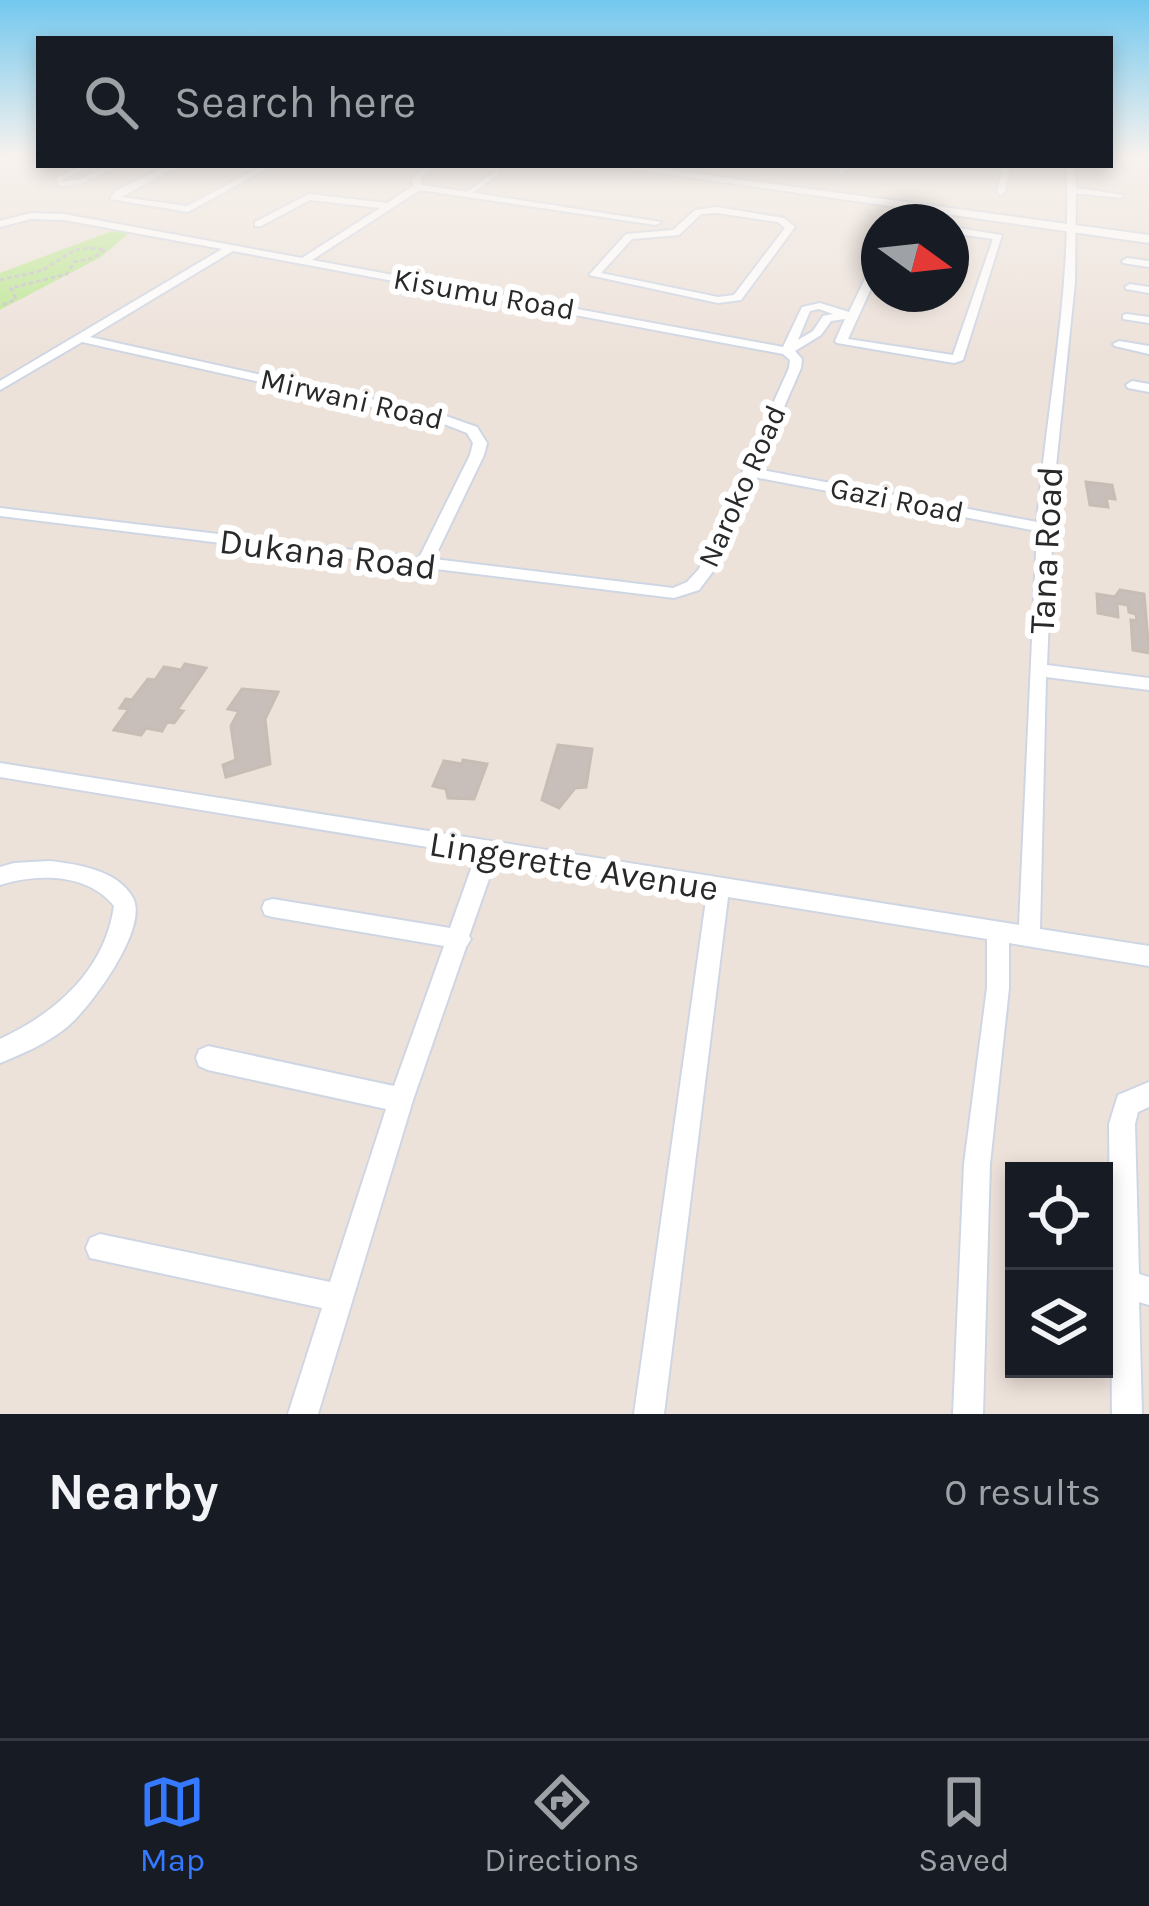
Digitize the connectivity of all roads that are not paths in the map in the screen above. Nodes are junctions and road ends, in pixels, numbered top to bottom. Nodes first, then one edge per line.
1 (85, 222) edge
2 (111, 222) edge
3 (262, 222) edge
4 (364, 222) edge
5 (690, 222) edge
6 (782, 222) edge
7 (1025, 222) edge
8 (1075, 222) edge
9 (258, 224) dead end
10 (105, 225) junction
11 (1076, 229) junction
12 (969, 233) edge
13 (1149, 239) edge
14 (231, 248) junction
15 (304, 261) junction
16 (1127, 261) dead end
17 (1149, 264) edge
18 (1130, 287) dead end
19 (659, 290) junction
20 (1149, 290) edge
21 (861, 295) edge
22 (850, 316) junction
23 (1127, 317) dead end
24 (1149, 320) edge
25 (632, 322) junction
26 (794, 333) junction
27 (813, 336) junction
28 (84, 339) junction
29 (1119, 344) dead end
30 (1149, 350) edge
31 (787, 351) junction
32 (1132, 385) dead end
33 (0, 386) edge
34 (1149, 388) edge
35 (749, 472) junction
36 (0, 512) edge
37 (1045, 528) junction
38 (423, 565) junction
39 (656, 593) joint
40 (1040, 670) junction
41 (1149, 684) edge
42 (0, 770) edge
43 (488, 850) junction
44 (0, 876) edge
45 (718, 889) junction
46 (273, 908) dead end
47 (998, 935) junction
48 (1030, 936) junction
49 (460, 939) junction
50 (1149, 956) edge
51 (0, 1051) edge
52 (208, 1058) dead end
53 (1149, 1094) edge
54 (401, 1100) junction
55 (100, 1248) dead end
56 (1137, 1287) edge
57 (341, 1298) junction
58 (302, 1414) edge
59 (649, 1414) edge
60 (968, 1414) edge
61 (1127, 1414) edge

1 - 10 street, Kisumu Road
2 - 10 street
3 - 9 street
4 - 15 street
5 - 19 street
6 - 19 street
7 - 11 street
8 - 11 street, Tana Road
10 - 14 street, Kisumu Road
11 - 13 street
11 - 37 street, Tana Road
12 - 22 street
14 - 15 street, Kisumu Road
14 - 28 street
15 - 25 street, Kisumu Road
16 - 17 street
18 - 20 street
19 - 25 street
21 - 22 street
22 - 26 street
22 - 27 street
23 - 24 street
25 - 31 street, Kisumu Road
26 - 27 lane
26 - 31 street, Naroko Road
27 - 31 street
28 - 33 street
28 - 38 street, Mirwani Road
29 - 30 street
31 - 35 street, Naroko Road
32 - 34 street
35 - 37 street, Gazi Road
35 - 39 street, Naroko Road
36 - 38 street, Dukana Road
37 - 40 street, Tana Road
38 - 39 street, Dukana Road
40 - 41 street
40 - 48 street, Tana Road
42 - 43 street, Lingerette Avenue
43 - 45 street, Lingerette Avenue
43 - 49 street
44 - 51 street
45 - 47 street, Lingerette Avenue
45 - 59 street
46 - 49 street
47 - 48 street, Lingerette Avenue
47 - 60 street
48 - 50 street, Lingerette Avenue
49 - 54 street
52 - 54 street
53 - 56 street
54 - 57 street
55 - 57 street
56 - 61 street
57 - 58 street

